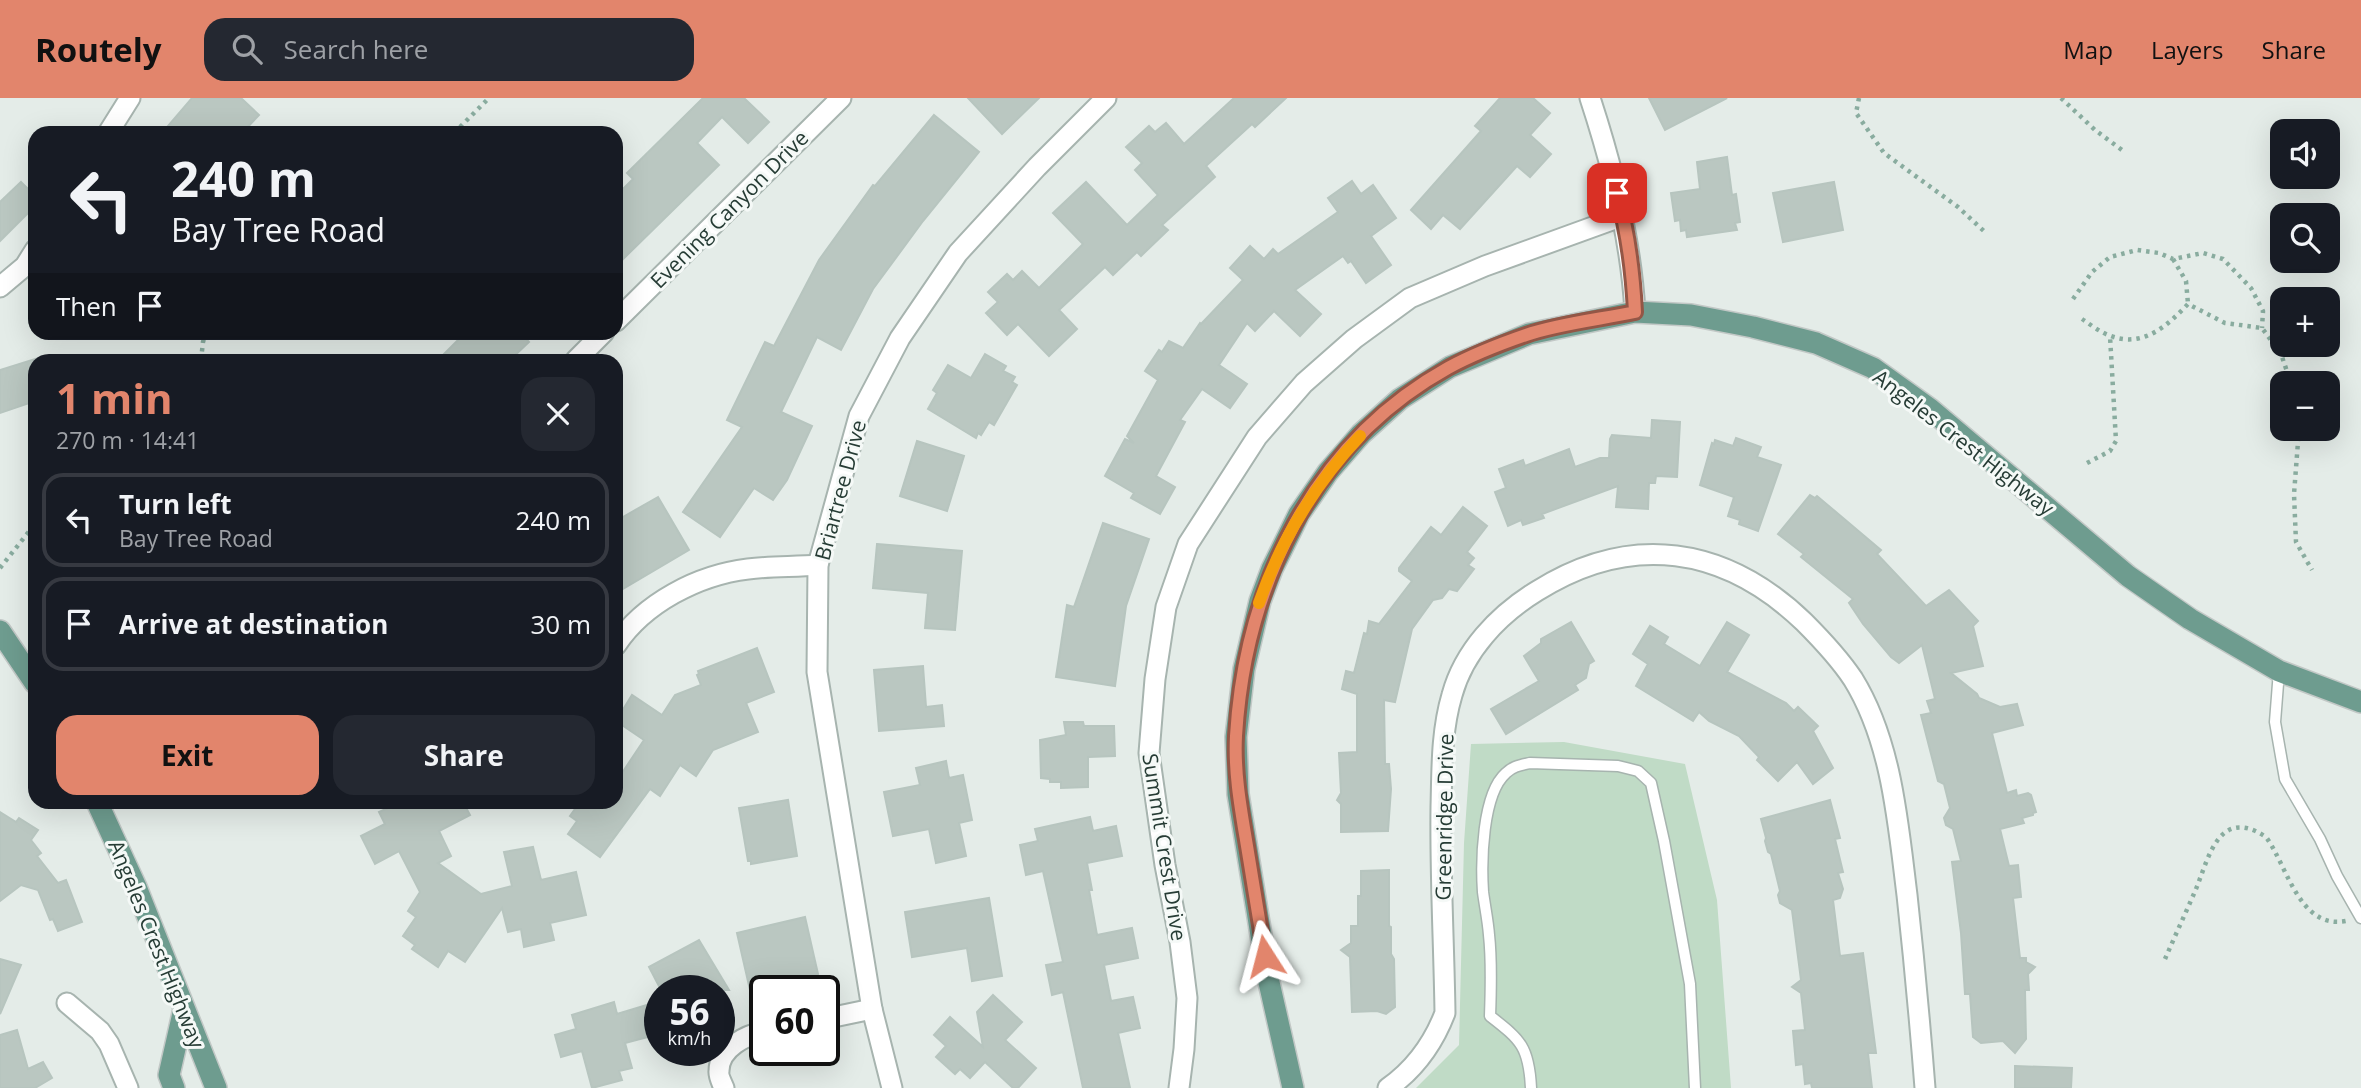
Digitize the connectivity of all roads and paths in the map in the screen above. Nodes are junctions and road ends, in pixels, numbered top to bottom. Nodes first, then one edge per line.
1 (130, 98) edge
2 (489, 98) edge
3 (841, 98) edge
4 (1106, 98) edge
5 (1590, 98) edge
6 (1859, 98) edge
7 (2061, 98) edge
8 (112, 126) edge
9 (461, 126) edge
10 (2122, 150) dead end
11 (1623, 216) junction
12 (1986, 233) dead end
13 (2173, 259) junction
14 (28, 261) edge
15 (0, 287) edge
16 (2073, 299) dead end
17 (2188, 304) junction
18 (1635, 312) junction
19 (623, 314) edge
20 (2082, 319) dead end
21 (2262, 328) junction
22 (2110, 336) junction
23 (596, 340) edge
24 (582, 354) edge
25 (2287, 371) edge
26 (2298, 441) edge
27 (2087, 463) dead end
28 (28, 533) edge
29 (818, 565) junction
30 (0, 568) edge
31 (2312, 570) dead end
32 (0, 631) edge
33 (623, 634) edge
34 (2279, 671) junction
35 (28, 672) edge
36 (2361, 702) edge
37 (100, 809) edge
38 (2361, 917) edge
39 (2165, 959) dead end
40 (67, 1003) dead end
41 (184, 1009) junction
42 (872, 1009) junction
43 (840, 1016) edge
44 (749, 1035) edge
45 (128, 1088) edge
46 (174, 1088) edge
47 (216, 1088) edge
48 (724, 1088) edge
49 (892, 1088) edge
50 (1179, 1088) edge
51 (1293, 1088) edge
52 (1388, 1088) edge
53 (1531, 1088) edge
54 (1695, 1088) edge
55 (1925, 1088) edge

1 - 8 street
2 - 9 path
3 - 19 street, Evening Canyon Drive
4 - 29 street, Briartree Drive
5 - 11 street
6 - 12 path
7 - 10 path
11 - 18 street
11 - 50 street, Summit Crest Drive
13 - 16 path
13 - 17 path
13 - 21 path
14 - 15 street
17 - 21 path
17 - 22 path
18 - 34 main road, Angeles Crest Highway
18 - 51 main road, Angeles Crest Highway
20 - 22 path
21 - 25 path
22 - 27 path
23 - 24 street
26 - 31 path
28 - 30 path
29 - 33 street
29 - 42 street, Briartree Drive
32 - 35 main road
34 - 36 main road, Angeles Crest Highway
34 - 38 lane
37 - 41 main road, Angeles Crest Highway
38 - 39 path
40 - 45 street
41 - 46 main road
41 - 47 main road, Angeles Crest Highway
42 - 43 street
42 - 49 street, Briartree Drive
44 - 48 street
52 - 55 street, Greenridge Drive
53 - 54 lane

